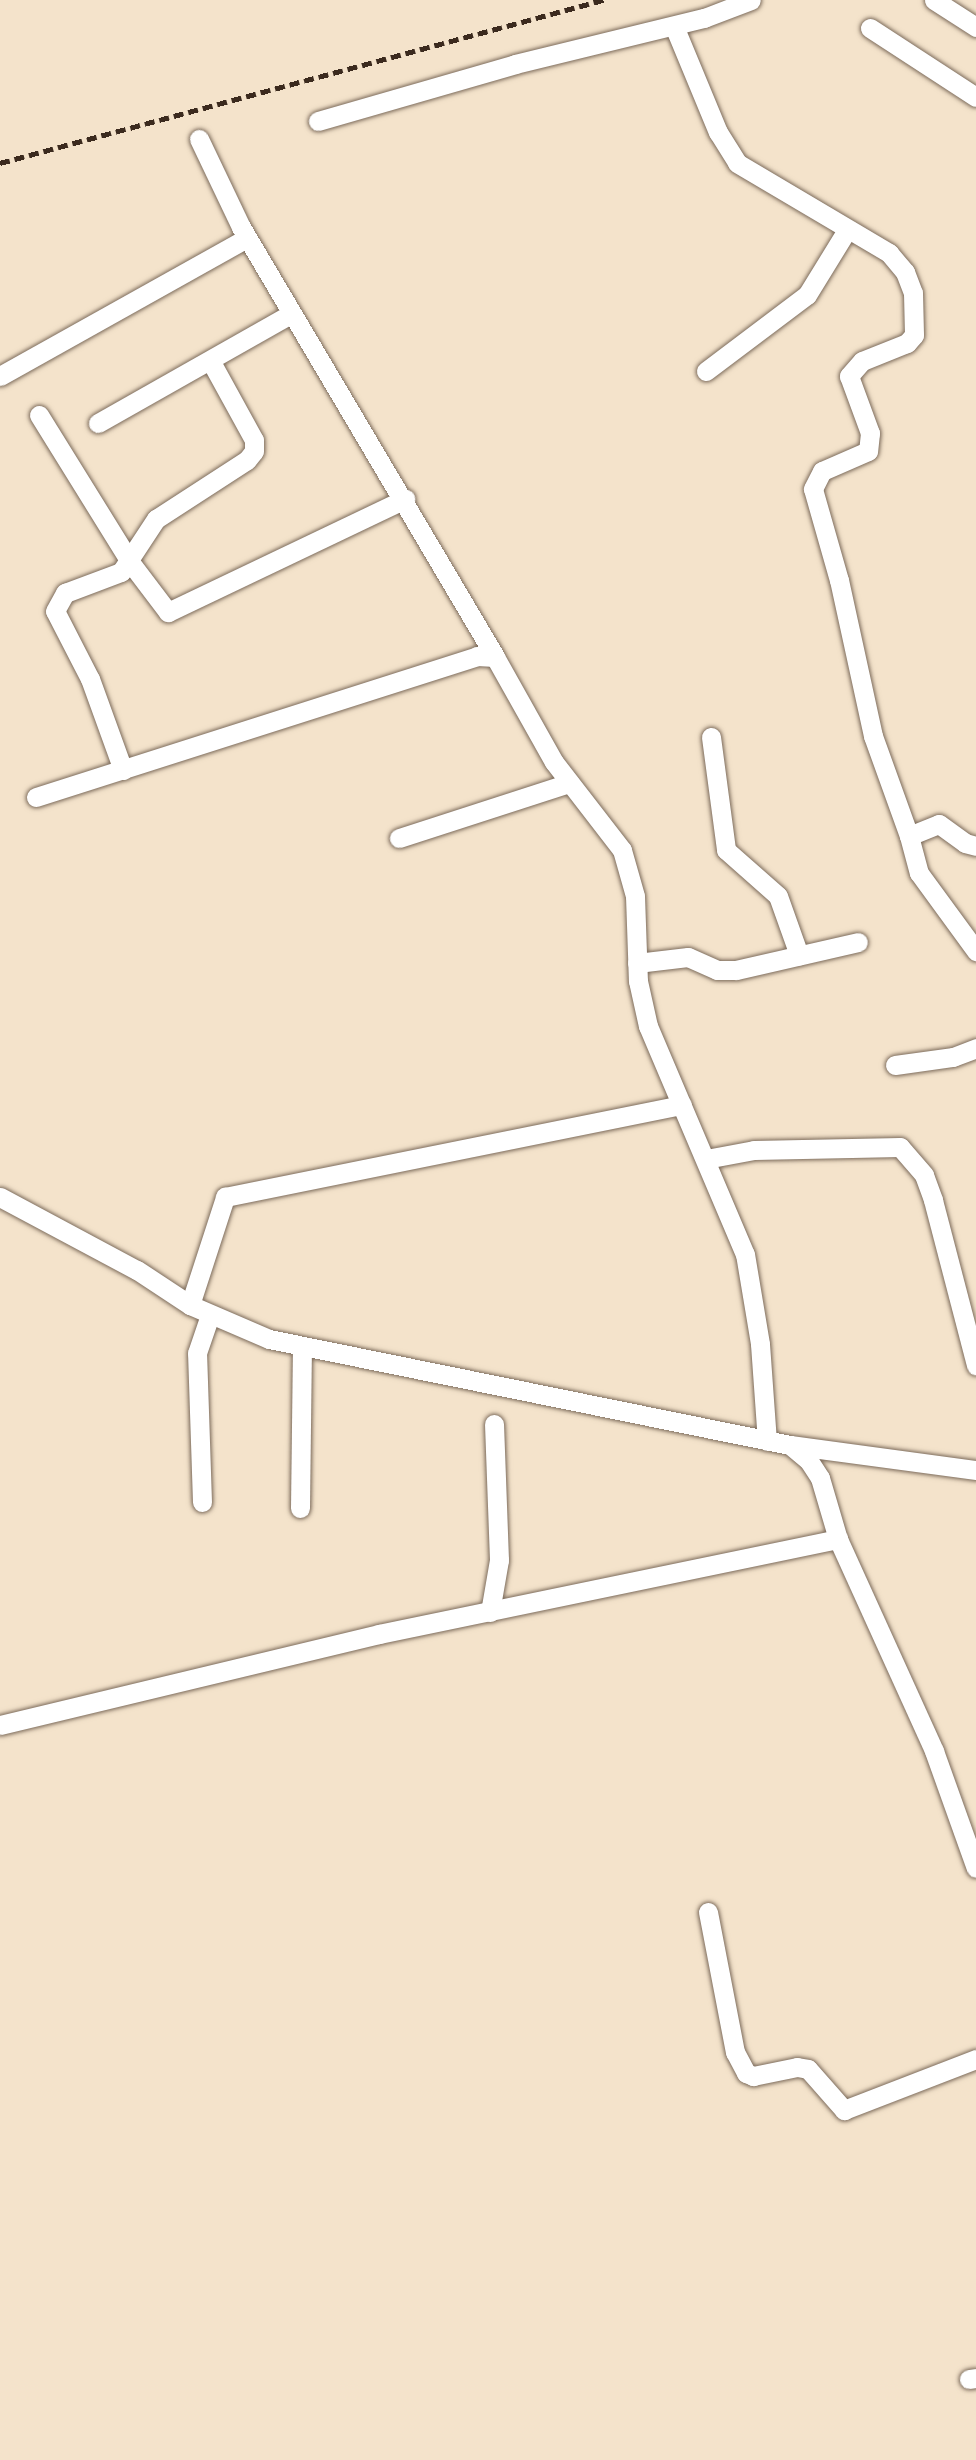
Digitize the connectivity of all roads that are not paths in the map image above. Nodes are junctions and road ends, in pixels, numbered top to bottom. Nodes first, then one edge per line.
1 (751, 0) edge
2 (934, 0) edge
3 (674, 26) junction
4 (976, 27) edge
5 (870, 28) dead end
6 (976, 97) edge
7 (318, 121) dead end
8 (200, 139) dead end
9 (847, 229) junction
10 (247, 238) junction
11 (291, 314) junction
12 (211, 360) junction
13 (706, 371) dead end
14 (0, 376) edge
15 (39, 415) dead end
16 (98, 423) dead end
17 (405, 499) junction
18 (131, 562) junction
19 (495, 657) junction
20 (711, 737) dead end
21 (123, 770) junction
22 (569, 783) junction
23 (36, 797) dead end
24 (909, 836) junction
25 (399, 838) dead end
26 (976, 846) edge
27 (858, 942) dead end
28 (976, 951) edge
29 (799, 955) junction
30 (638, 963) junction
31 (976, 1048) edge
32 (895, 1065) dead end
33 (682, 1105) junction
34 (706, 1158) junction
35 (0, 1197) edge
36 (190, 1305) junction
37 (209, 1315) junction
38 (302, 1346) junction
39 (976, 1365) edge
40 (494, 1424) dead end
41 (767, 1441) junction
42 (790, 1445) junction
43 (976, 1470) edge
44 (202, 1503) dead end
45 (300, 1508) dead end
46 (838, 1539) junction
47 (490, 1612) junction
48 (0, 1725) edge
49 (976, 1868) edge
50 (708, 1912) dead end
51 (976, 2059) edge

1 - 3 street
2 - 4 street
3 - 7 street
3 - 9 street
5 - 6 street
8 - 10 street
9 - 13 street
9 - 24 street
10 - 11 street
10 - 14 street
11 - 12 street
11 - 17 street
12 - 16 street
12 - 18 street
15 - 18 street
17 - 18 street
17 - 19 street
18 - 21 street
19 - 21 street
19 - 22 street
20 - 29 street
21 - 23 street
22 - 25 street
22 - 30 street
24 - 26 street
24 - 28 street
27 - 29 street
29 - 30 street
30 - 33 street
31 - 32 street
33 - 34 street
33 - 36 street
34 - 39 street
34 - 41 street
35 - 36 street
36 - 37 street
37 - 38 street
37 - 44 street
38 - 41 street
38 - 45 street
40 - 47 street
41 - 42 street
42 - 43 street
42 - 46 street
46 - 47 street
46 - 49 street
47 - 48 street
50 - 51 street

